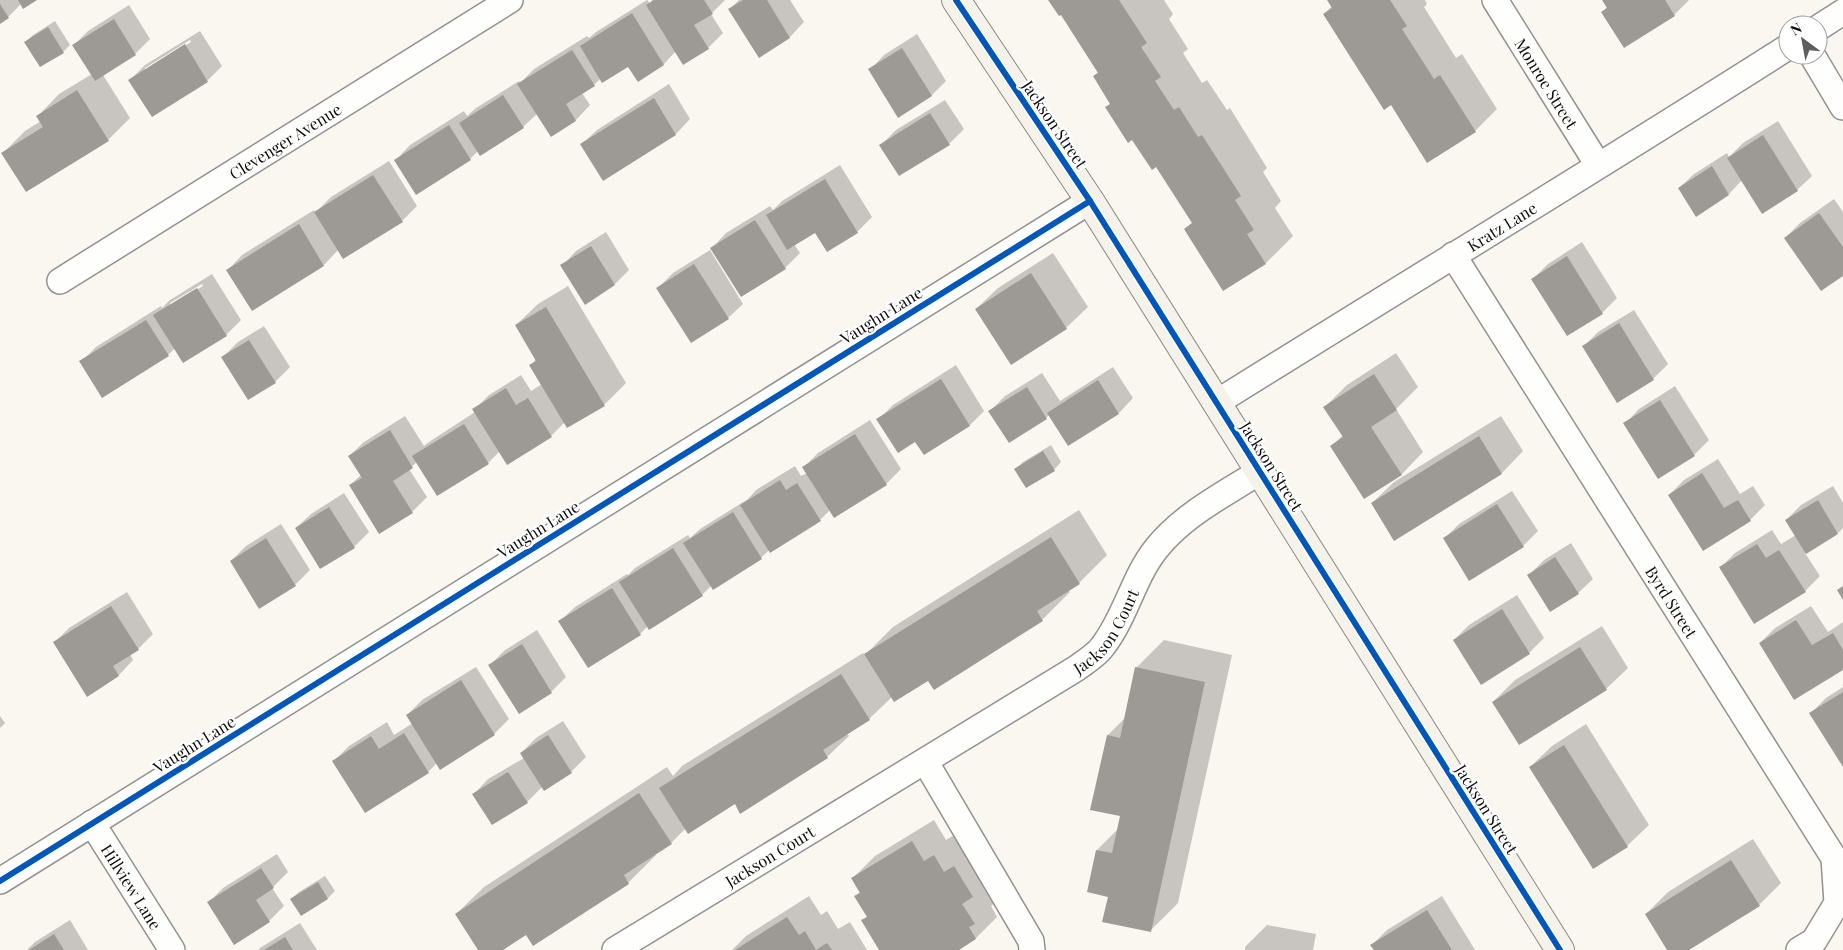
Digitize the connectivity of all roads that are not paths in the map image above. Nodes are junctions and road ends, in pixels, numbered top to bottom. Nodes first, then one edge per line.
1 (510, 0) edge
2 (956, 0) edge
3 (1495, 0) edge
4 (1843, 12) edge
5 (1828, 22) edge
6 (1778, 53) edge
7 (1818, 65) edge
8 (1843, 107) edge
9 (1598, 165) junction
10 (1090, 202) junction
11 (1453, 255) junction
12 (60, 281) dead end
13 (1216, 403) junction
14 (1259, 472) junction
15 (924, 762) junction
16 (92, 824) junction
17 (0, 881) edge
18 (172, 950) edge
19 (615, 950) edge
20 (1032, 950) edge
21 (1560, 950) edge
22 (1799, 950) edge

1 - 12 street, Clevenger Avenue
2 - 10 street, Jackson Street
3 - 9 street, Monroe Street
4 - 5 street
6 - 9 street, Kratz Lane
7 - 8 street
9 - 11 street, Kratz Lane
10 - 13 street, Jackson Street
10 - 16 street, Vaughn Lane
11 - 13 street, Kratz Lane
11 - 22 street, Byrd Street
13 - 14 street, Jackson Street
14 - 15 street, Jackson Court
14 - 21 street, Jackson Street
15 - 19 street, Jackson Court
15 - 20 street
16 - 17 street, Vaughn Lane
16 - 18 street, Hillview Lane

